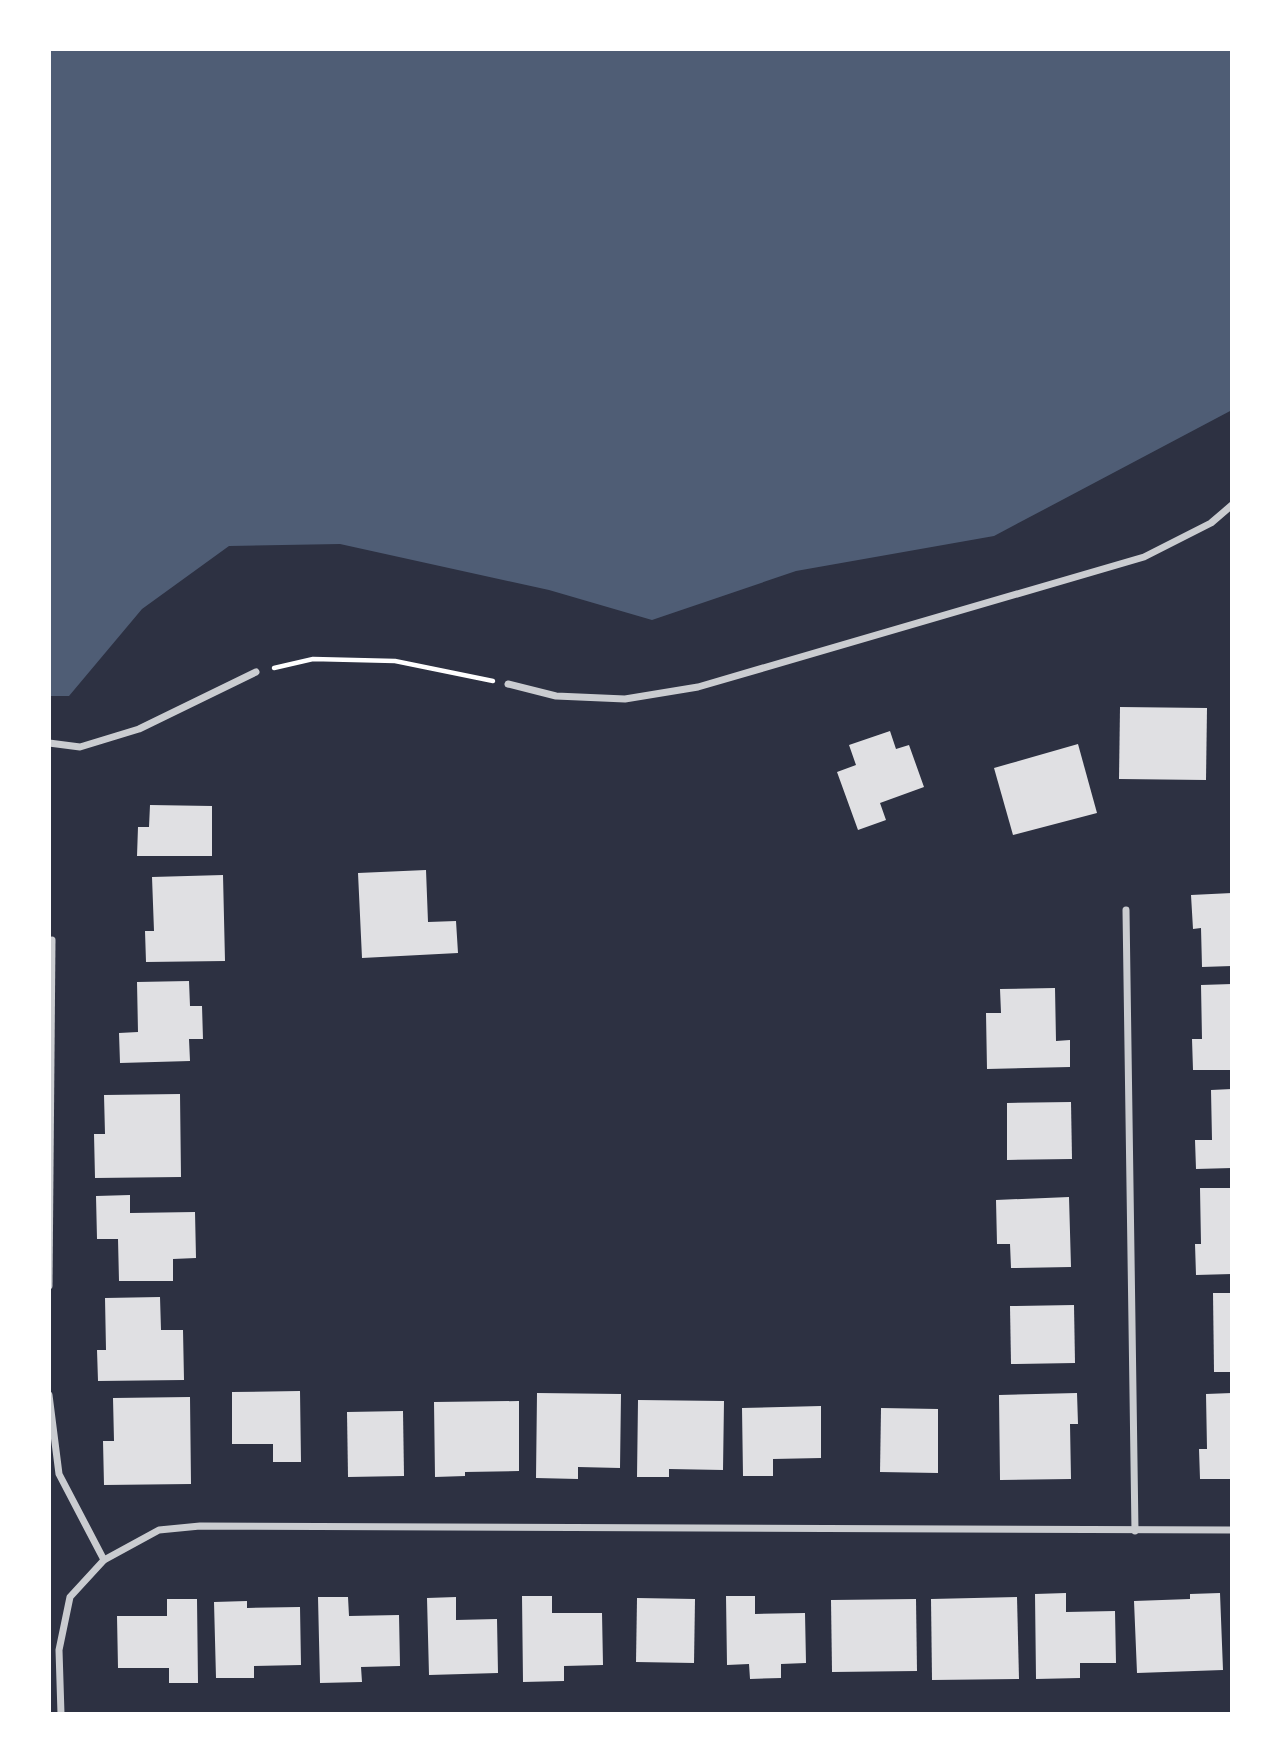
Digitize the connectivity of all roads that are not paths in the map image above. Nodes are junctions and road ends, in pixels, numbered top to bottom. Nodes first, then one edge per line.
1 (1232, 505) edge
2 (256, 672) road end
3 (508, 684) road end
4 (49, 743) edge
5 (1126, 910) dead end
6 (52, 940) dead end
7 (49, 1286) edge
8 (49, 1395) edge
9 (1232, 1530) edge
10 (1135, 1531) junction
11 (104, 1560) junction
12 (61, 1714) edge

1 - 3 street
2 - 4 street
5 - 10 street
6 - 7 street
8 - 11 street
9 - 10 street
10 - 11 street
11 - 12 street

